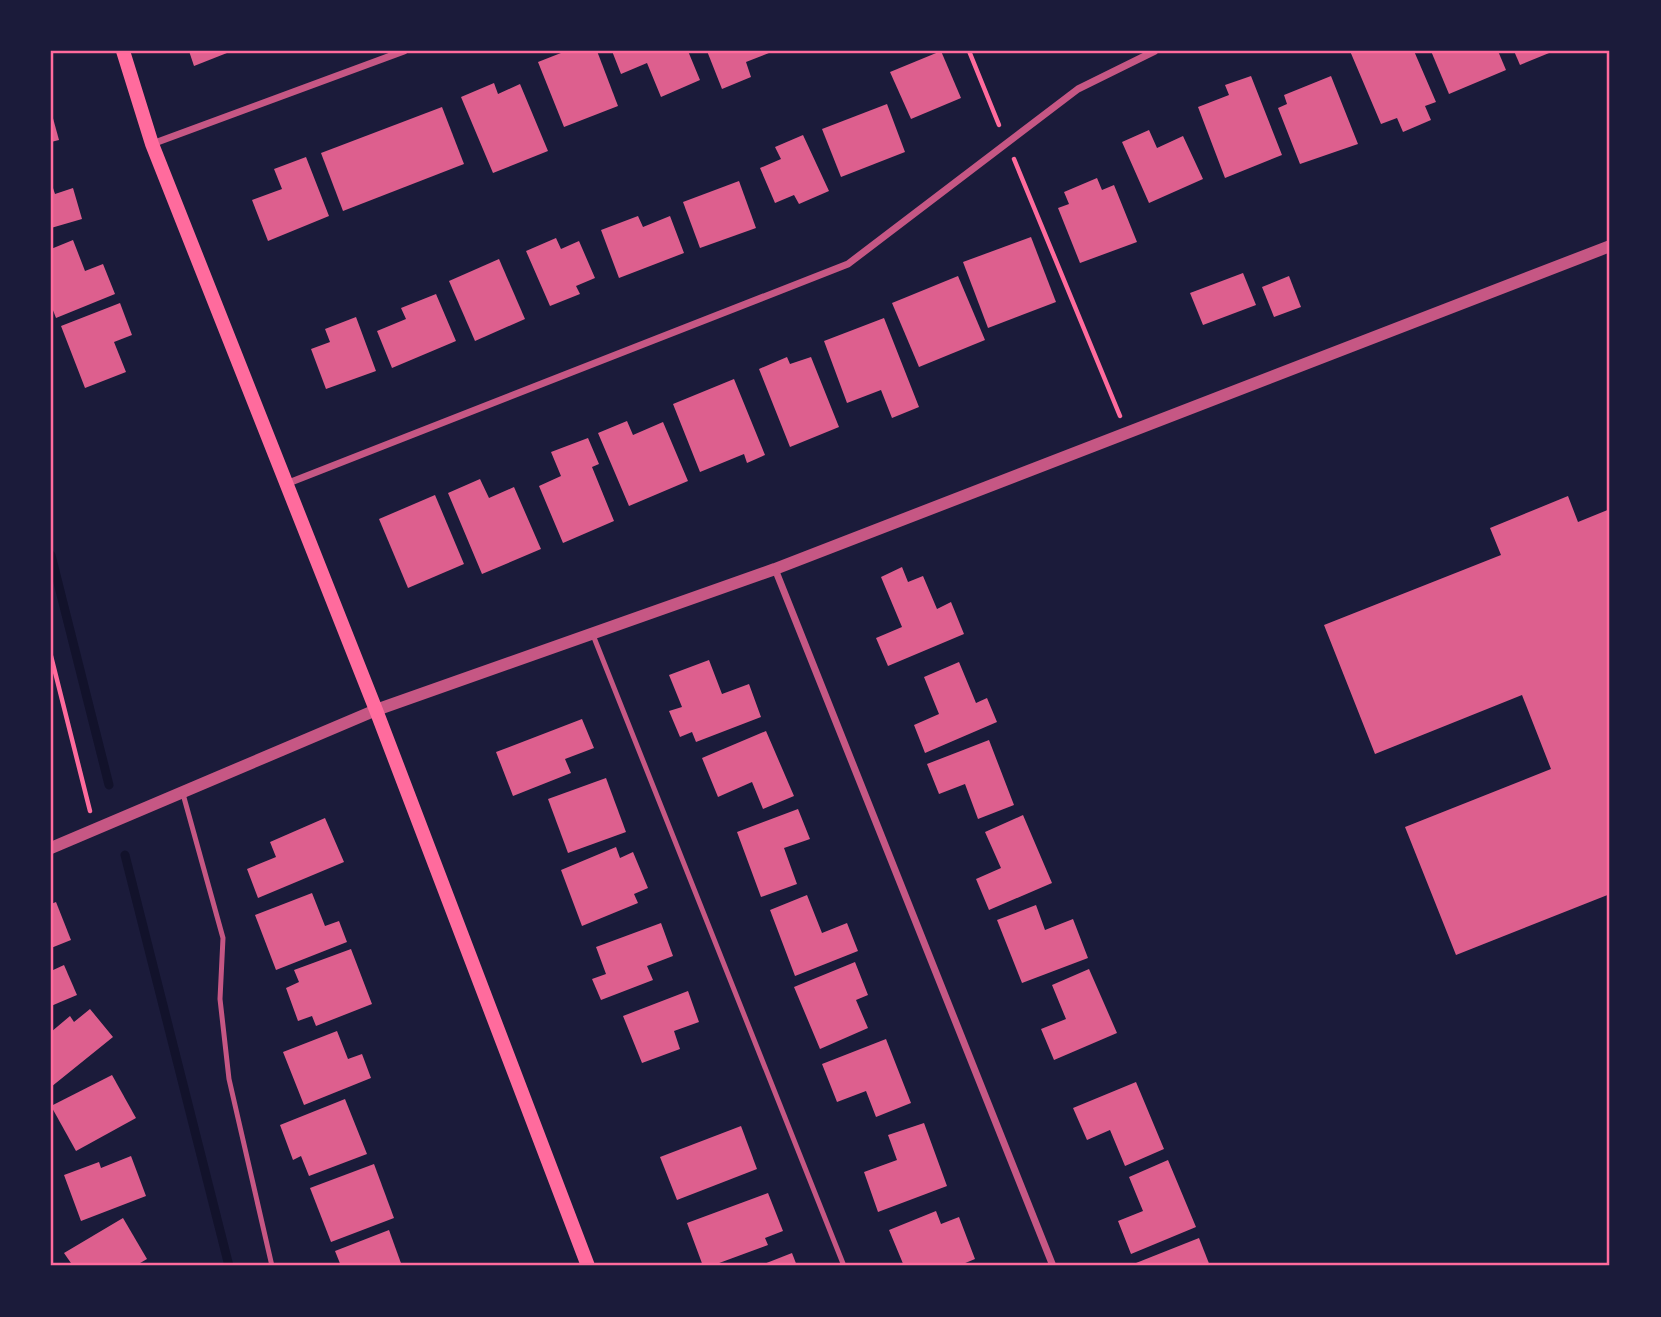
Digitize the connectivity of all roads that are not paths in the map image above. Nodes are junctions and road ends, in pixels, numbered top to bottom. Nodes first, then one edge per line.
1 (123, 51) edge
2 (404, 51) edge
3 (1154, 51) edge
4 (152, 145) junction
5 (1610, 246) edge
6 (286, 484) junction
7 (775, 569) junction
8 (593, 633) junction
9 (376, 710) junction
10 (183, 792) junction
11 (51, 848) edge
12 (272, 1266) edge
13 (588, 1266) edge
14 (845, 1266) edge
15 (1053, 1266) edge

1 - 4 main road
2 - 4 street
3 - 6 street
4 - 6 main road
5 - 7 street
6 - 9 main road
7 - 8 street
7 - 15 street
8 - 9 street
8 - 14 lane
9 - 10 street
9 - 13 main road
10 - 11 street
10 - 12 lane

